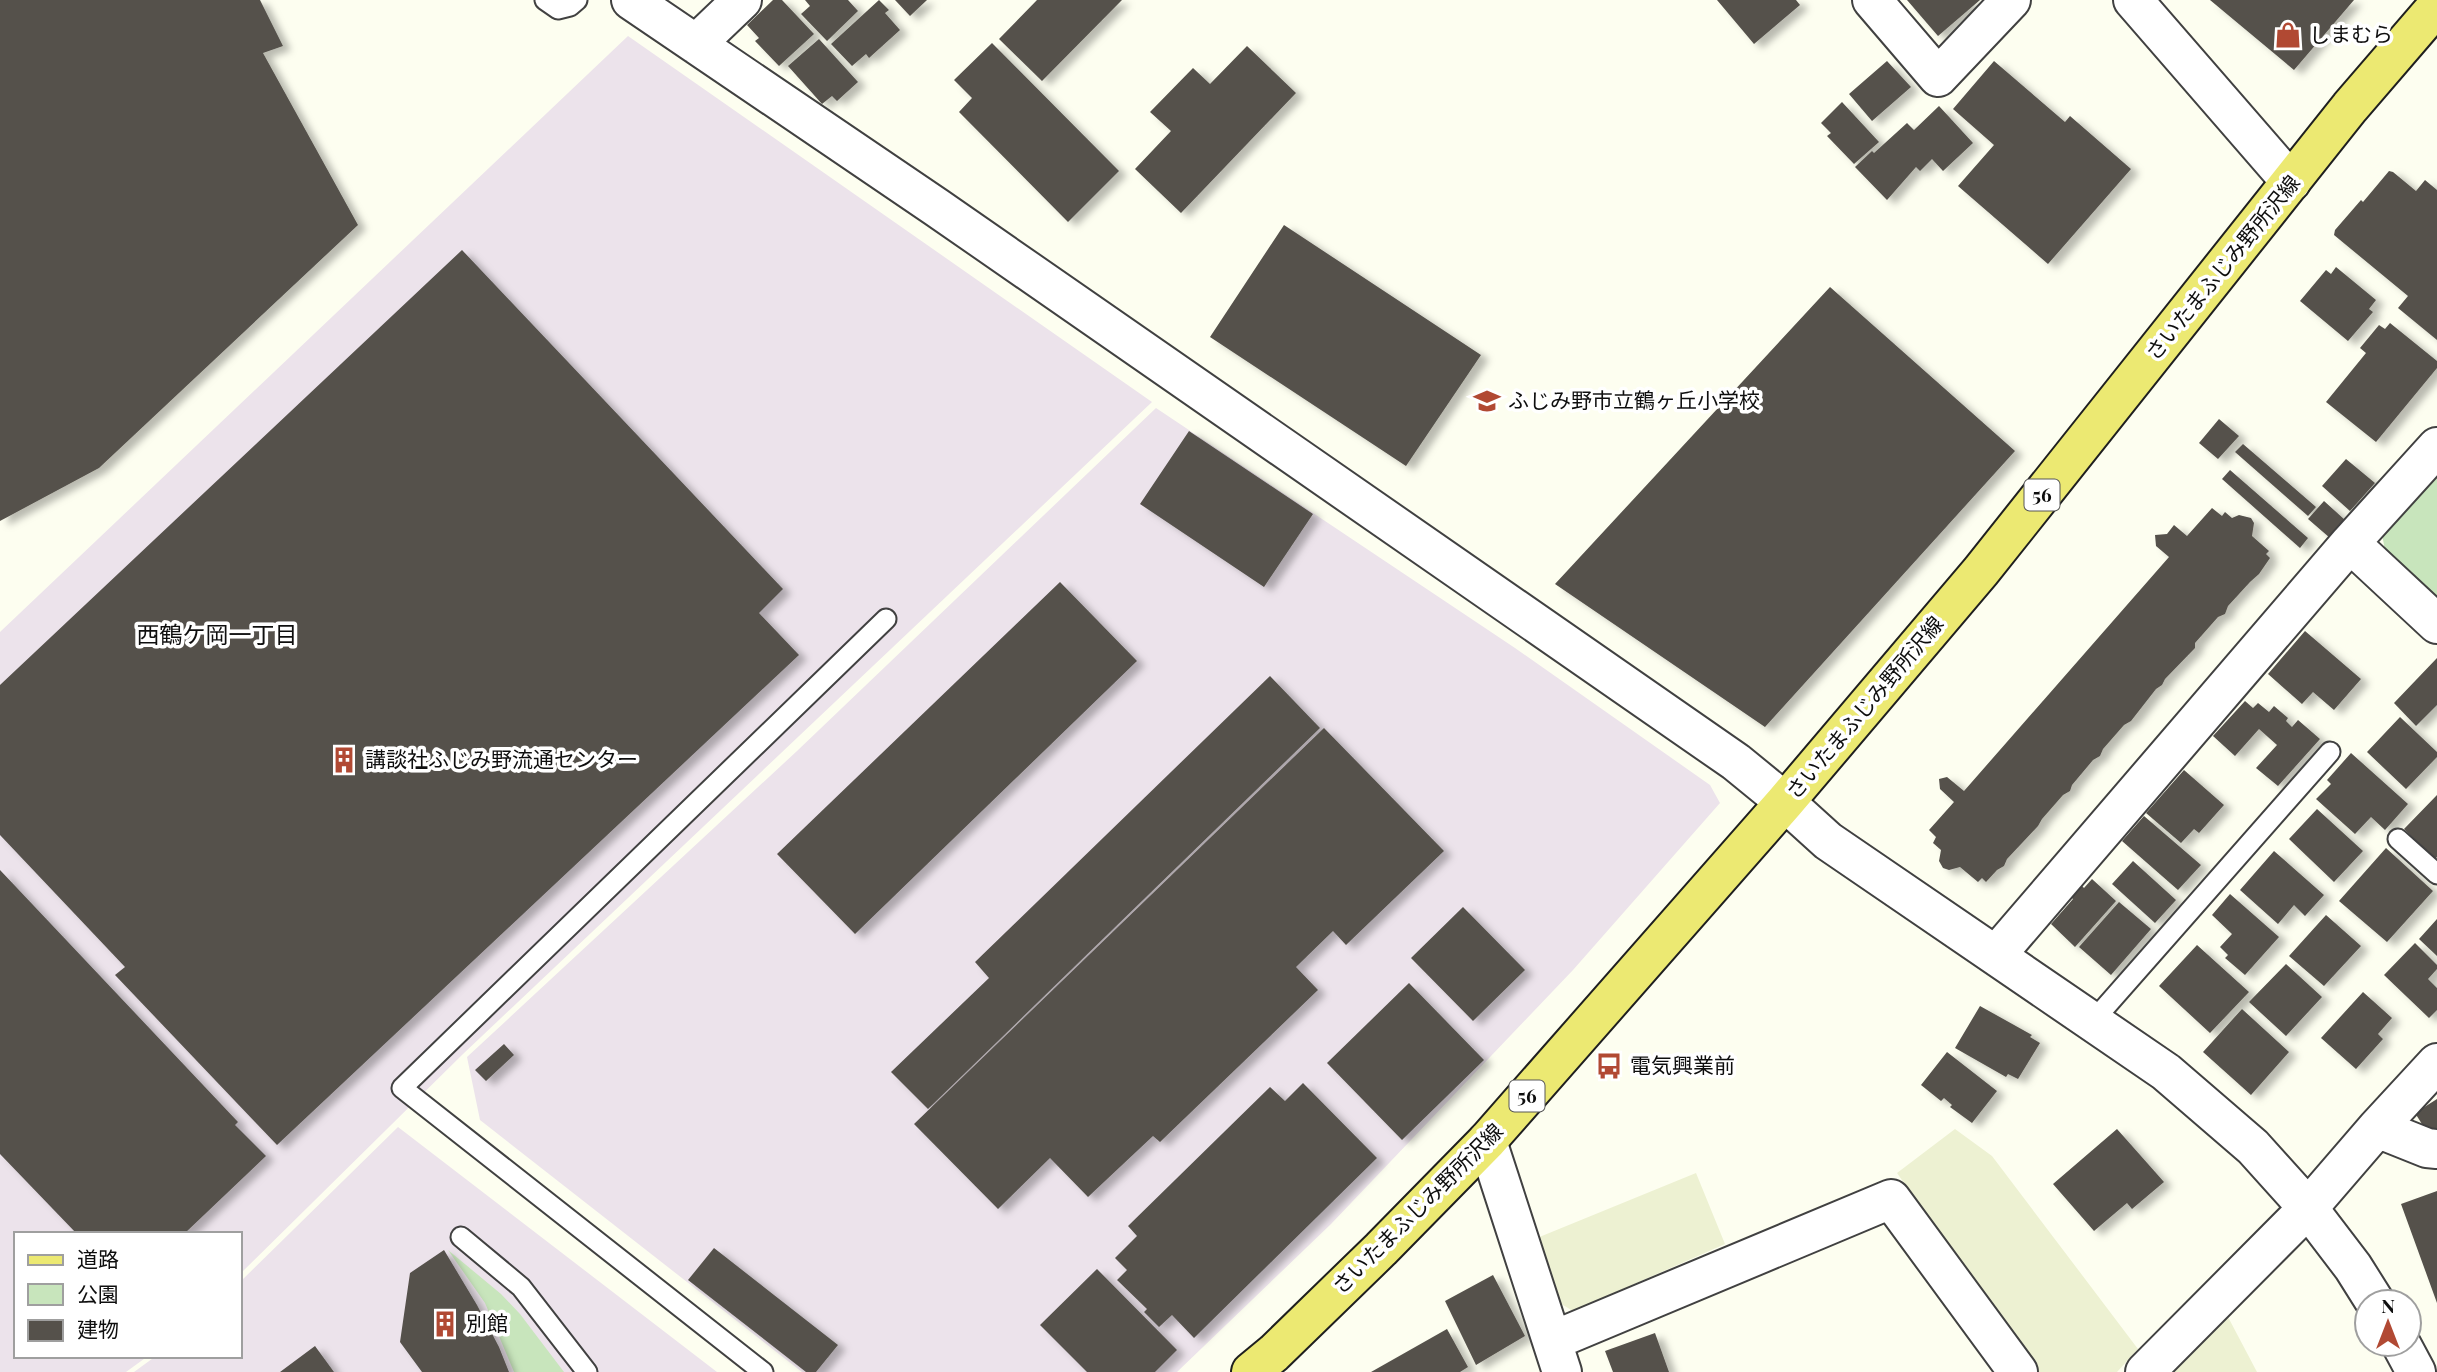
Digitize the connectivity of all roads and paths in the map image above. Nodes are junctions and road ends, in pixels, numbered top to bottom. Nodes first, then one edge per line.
1 (545, 0) edge
2 (577, 0) edge
3 (631, 0) edge
4 (742, 0) edge
5 (1872, 0) edge
6 (2011, 0) edge
7 (2133, 0) edge
8 (2437, 6) edge
9 (696, 44) junction
10 (2291, 182) junction
11 (2437, 447) edge
12 (2350, 543) junction
13 (886, 620) dead end
14 (2437, 624) edge
15 (2330, 752) dead end
16 (1785, 802) junction
17 (2398, 839) dead end
18 (2437, 874) edge
19 (1997, 954) junction
20 (2093, 1021) junction
21 (2437, 1063) edge
22 (2377, 1128) junction
23 (1487, 1141) junction
24 (2437, 1149) edge
25 (2308, 1208) junction
26 (461, 1237) dead end
27 (2366, 1288) edge
28 (1557, 1357) edge
29 (587, 1372) edge
30 (763, 1372) edge
31 (1251, 1372) edge
32 (2018, 1372) edge
33 (2145, 1372) edge

1 - 2 lane
3 - 9 street
4 - 9 street
5 - 6 street
7 - 10 street
8 - 10 main road, さいたまふじみ野所沢線 / 56
9 - 16 street
10 - 16 main road, さいたまふじみ野所沢線 / 56
11 - 12 street
12 - 14 street
12 - 19 street
13 - 30 lane
15 - 20 lane
16 - 19 street
16 - 23 main road, さいたまふじみ野所沢線 / 56
17 - 18 lane
19 - 20 street
20 - 25 street
21 - 22 street
22 - 24 street
22 - 25 street
23 - 28 street
23 - 31 main road, さいたまふじみ野所沢線 / 56
25 - 27 street
25 - 33 street
26 - 29 lane
28 - 32 street

